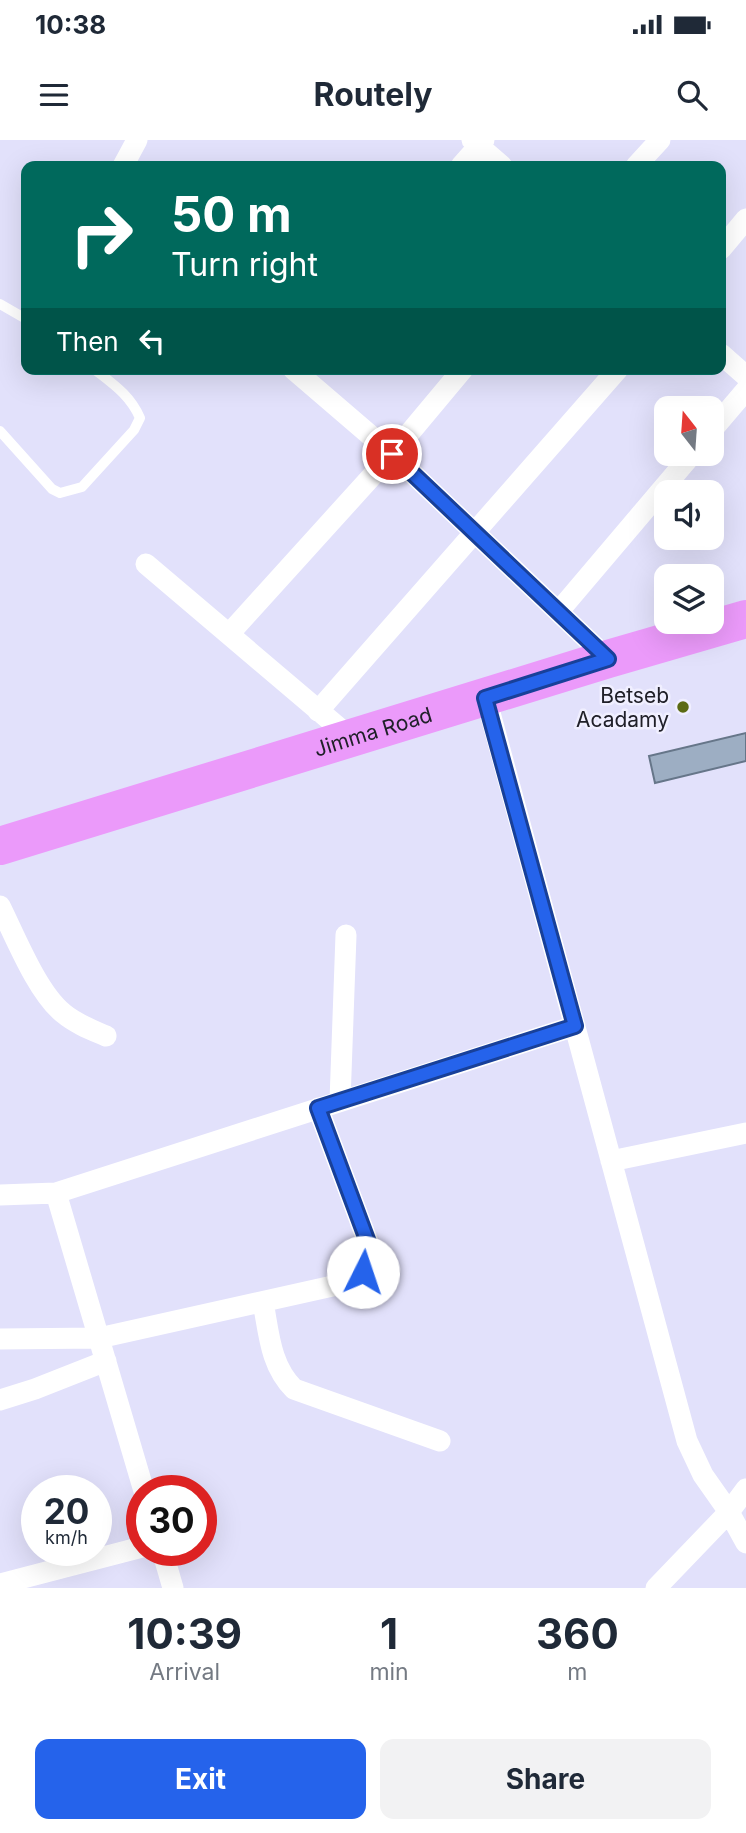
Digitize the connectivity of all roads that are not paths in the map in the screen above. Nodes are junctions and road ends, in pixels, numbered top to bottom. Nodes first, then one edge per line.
1 (137, 140) edge
2 (660, 140) edge
3 (478, 142) edge
4 (126, 161) edge
5 (465, 161) edge
6 (497, 161) edge
7 (641, 161) edge
8 (746, 219) edge
9 (726, 243) edge
10 (0, 304) edge
11 (21, 316) edge
12 (726, 358) edge
13 (102, 375) edge
14 (300, 375) edge
15 (458, 375) edge
16 (613, 375) edge
17 (746, 376) edge
18 (746, 390) edge
19 (724, 416) edge
20 (0, 431) edge
21 (392, 454) junction
22 (682, 466) edge
23 (476, 533) junction
24 (146, 564) dead end
25 (559, 611) junction
26 (746, 619) edge
27 (229, 634) junction
28 (608, 659) junction
29 (485, 698) junction
30 (318, 711) junction
31 (351, 738) junction
32 (0, 846) edge
33 (0, 906) edge
34 (346, 935) dead end
35 (575, 1026) junction
36 (106, 1036) dead end
37 (340, 1101) junction
38 (318, 1108) junction
39 (746, 1133) edge
40 (611, 1161) junction
41 (56, 1193) junction
42 (0, 1195) edge
43 (263, 1301) junction
44 (99, 1338) junction
45 (0, 1339) edge
46 (106, 1361) junction
47 (0, 1400) edge
48 (440, 1441) dead end
49 (139, 1475) edge
50 (746, 1489) edge
51 (729, 1512) junction
52 (746, 1543) edge
53 (126, 1551) edge
54 (167, 1566) edge
55 (0, 1584) edge
56 (173, 1588) edge
57 (656, 1588) edge

1 - 4 street
2 - 7 street
3 - 5 street
3 - 6 street
8 - 9 street
10 - 11 lane
12 - 17 street
13 - 20 lane
14 - 21 street
15 - 21 street
16 - 23 street
18 - 19 street
21 - 23 street
21 - 27 street
22 - 25 street
23 - 25 street
23 - 30 street
24 - 27 street
25 - 28 street
26 - 28 highway, Jimma Road
27 - 30 street
28 - 29 highway, Jimma Road
29 - 31 highway, Jimma Road
29 - 35 street
30 - 31 street
31 - 32 highway, Jimma Road
33 - 36 street
34 - 37 street
35 - 37 street
35 - 40 street
37 - 38 street
38 - 41 street
38 - 43 street
39 - 40 street
40 - 51 street
41 - 42 street
41 - 44 street
43 - 44 street
43 - 48 street
44 - 45 street
44 - 46 street
46 - 47 street
46 - 49 street
50 - 51 street
51 - 52 street
51 - 57 street
53 - 55 street
54 - 56 street

